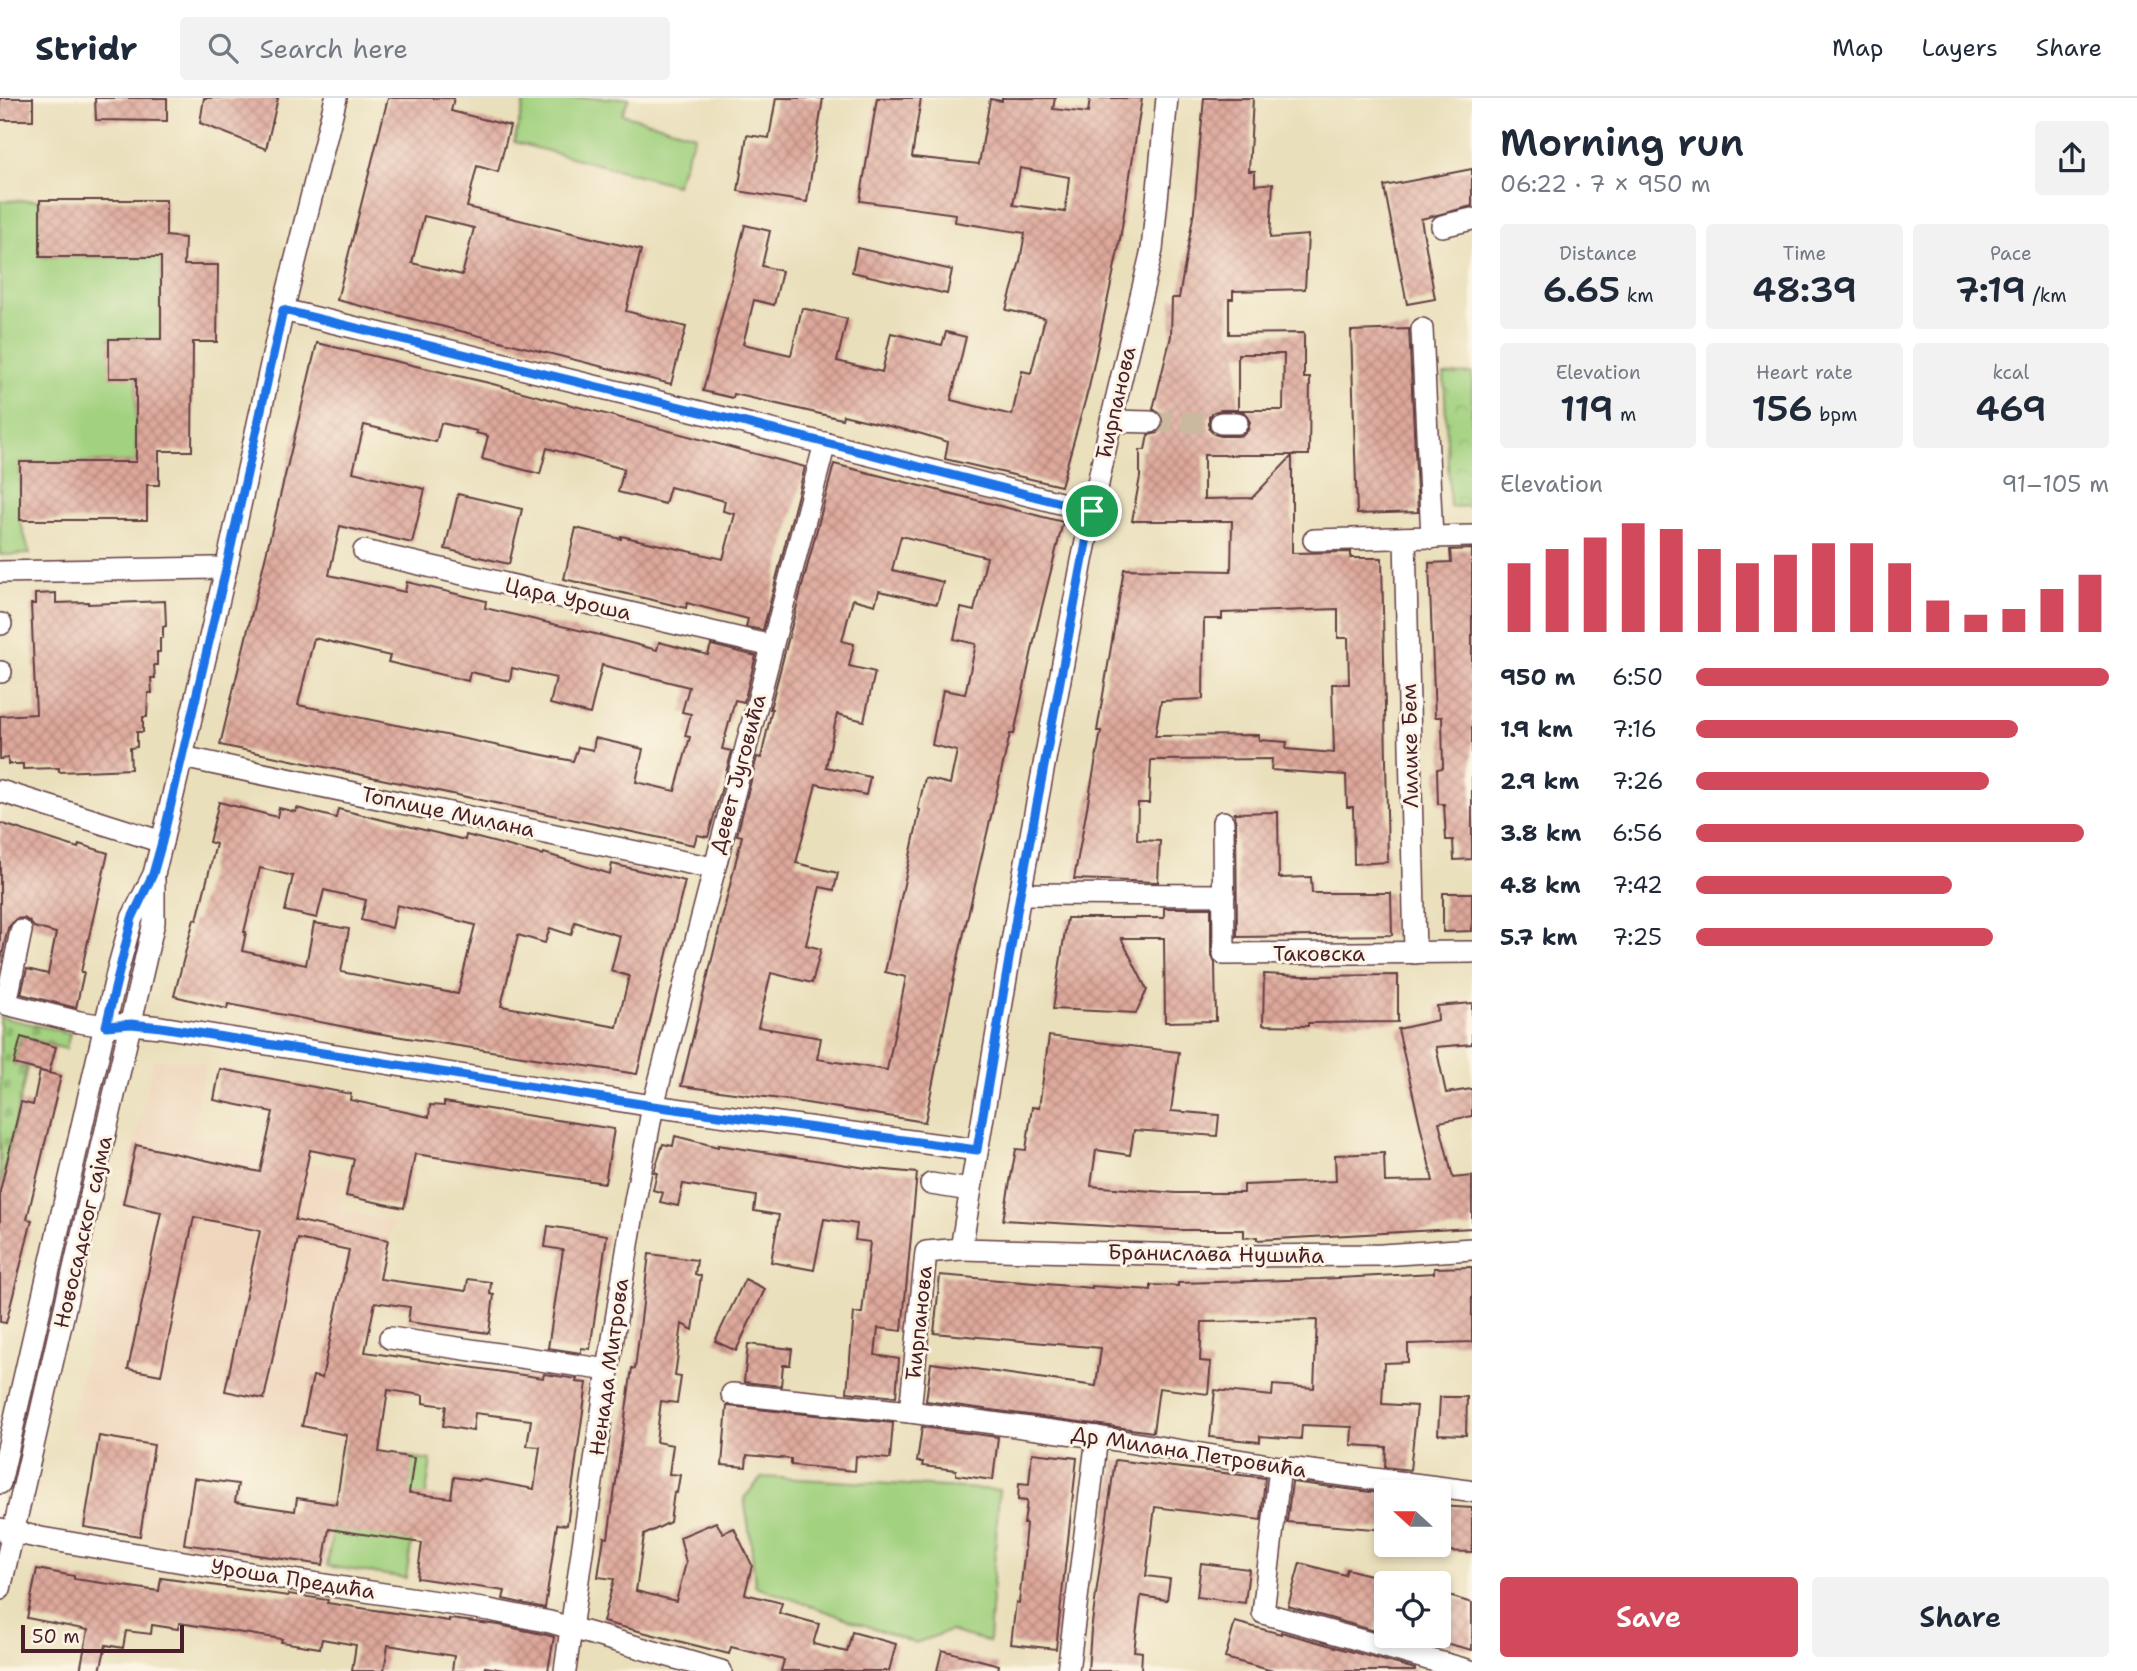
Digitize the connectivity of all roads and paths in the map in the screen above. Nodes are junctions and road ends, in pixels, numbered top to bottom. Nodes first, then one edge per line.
1 (336, 98) edge
2 (1167, 98) edge
3 (1472, 219) edge
4 (1442, 226) dead end
5 (283, 310) junction
6 (1422, 329) dead end
7 (1111, 421) junction
8 (1151, 422) tunnel mouth
9 (825, 443) junction
10 (1092, 511) junction
11 (1472, 536) edge
12 (1405, 538) junction
13 (1432, 538) junction
14 (1314, 540) dead end
15 (364, 551) dead end
16 (226, 569) junction
17 (0, 572) edge
18 (772, 646) junction
19 (182, 757) junction
20 (0, 791) edge
21 (1223, 822) dead end
22 (162, 842) junction
23 (713, 868) junction
24 (153, 874) junction
25 (1020, 894) junction
26 (1224, 895) junction
27 (21, 931) dead end
28 (1472, 952) edge
29 (1415, 953) junction
30 (131, 1024) junction
31 (106, 1026) junction
32 (653, 1106) junction
33 (977, 1150) junction
34 (931, 1184) dead end
35 (970, 1190) junction
36 (961, 1249) junction
37 (1472, 1249) edge
38 (390, 1338) dead end
39 (608, 1370) junction
40 (732, 1394) dead end
41 (910, 1412) junction
42 (1097, 1437) junction
43 (1280, 1467) junction
44 (0, 1483) edge
45 (1468, 1491) dead end
46 (7, 1530) edge
47 (0, 1589) edge
48 (572, 1630) junction
49 (565, 1671) edge
50 (721, 1671) edge
51 (1068, 1671) edge
52 (1471, 1671) edge

1 - 5 street, Новосадског сајма
2 - 7 street, Ћирпанова
3 - 4 street
5 - 9 street
5 - 16 street, Новосадског сајма
6 - 13 street
7 - 8 street
7 - 10 street, Ћирпанова
9 - 10 street
9 - 18 street, Девет Југовића
10 - 25 street, Ћирпанова
11 - 13 street
12 - 13 street
12 - 14 street
12 - 29 street, Лилике Бем
15 - 18 street, Цара Уроша
16 - 17 street
16 - 19 street, Новосадског сајма
18 - 23 street, Девет Југовића
19 - 22 street, Новосадског сајма
19 - 23 street, Топлице Милана
20 - 22 street
21 - 26 street, Таковска
22 - 24 street, Новосадског сајма
23 - 32 street, Девет Југовића
24 - 30 street, Новосадског сајма
24 - 31 street, Новосадског сајма
25 - 26 street
25 - 33 street, Ћирпанова
26 - 29 street, Таковска
27 - 31 street
28 - 29 street, Таковска
30 - 31 street
30 - 32 street
30 - 46 street, Новосадског сајма
31 - 44 street, Новосадског сајма
32 - 33 street
32 - 39 street, Ненада Митрова
33 - 35 street, Ћирпанова
34 - 35 street
35 - 36 street, Ћирпанова
36 - 37 street, Бранислава Нушића
36 - 41 street, Ћирпанова
38 - 39 street
39 - 48 street, Ненада Митрова
40 - 41 street
41 - 42 street, Др Милана Петровића
42 - 43 street, Др Милана Петровића
42 - 51 street
43 - 45 street, Др Милана Петровића
43 - 52 street
46 - 47 street, Новосадског сајма
46 - 48 street, Уроша Предића
48 - 49 street, Ненада Митрова
48 - 50 street, Уроша Предића

